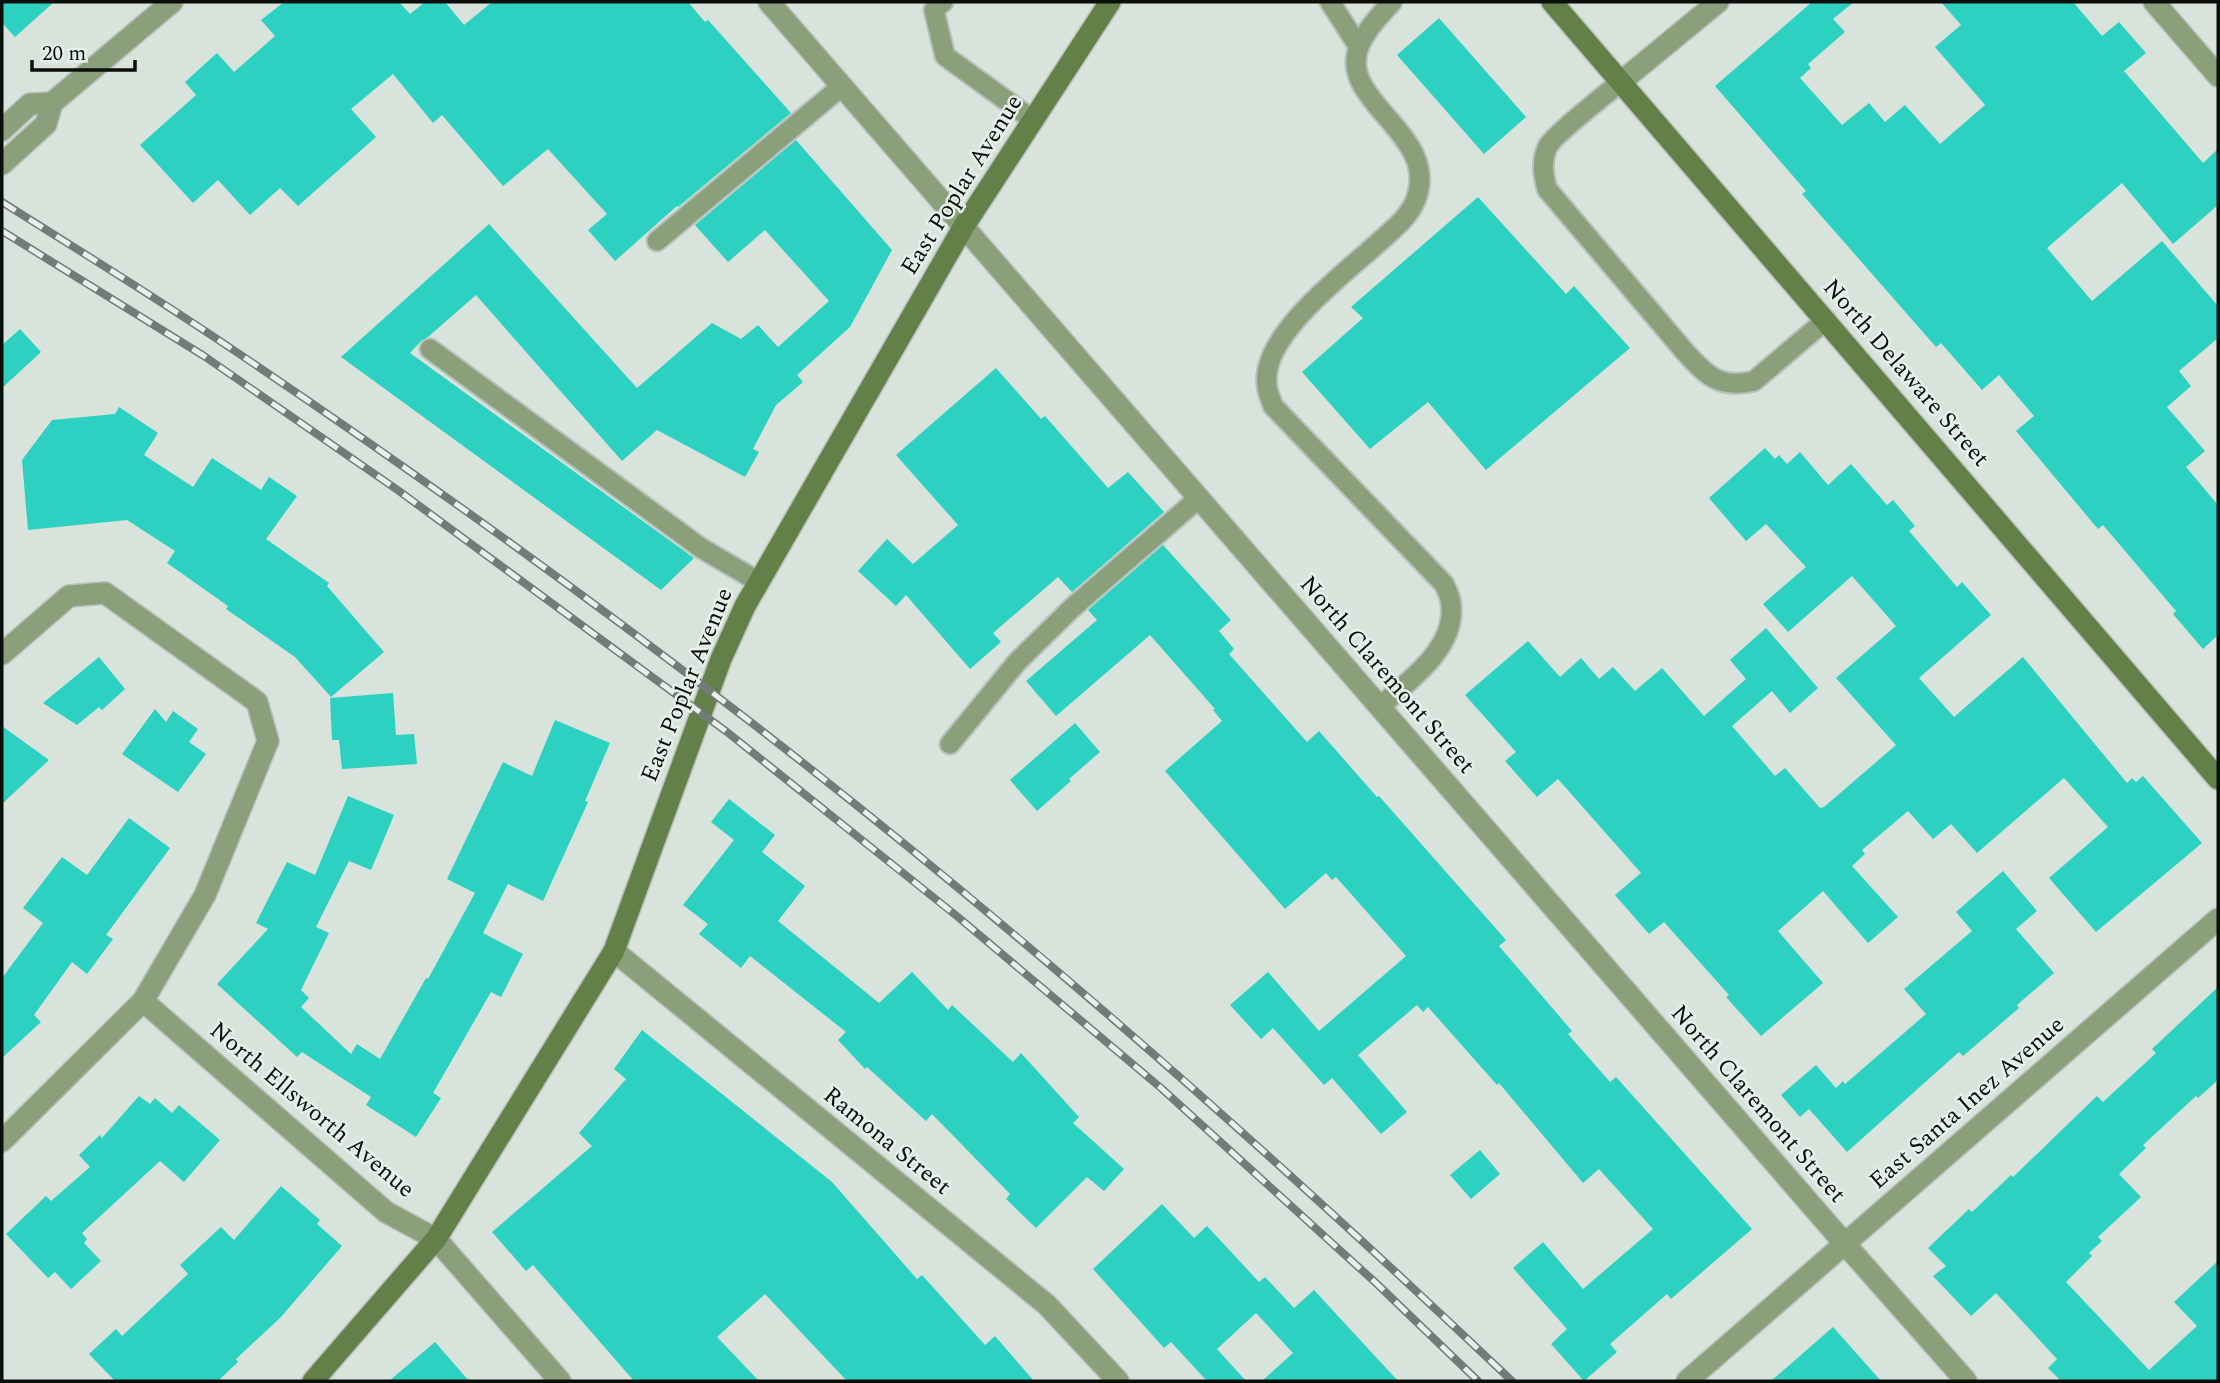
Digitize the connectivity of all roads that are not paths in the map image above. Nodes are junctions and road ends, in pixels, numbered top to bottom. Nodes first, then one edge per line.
1 (172, 2) edge
2 (769, 2) edge
3 (943, 2) edge
4 (1110, 2) edge
5 (1329, 2) edge
6 (1392, 2) edge
7 (1552, 2) edge
8 (1718, 2) edge
9 (2154, 2) edge
10 (1359, 47) junction
11 (2218, 76) edge
12 (1622, 81) junction
13 (842, 86) junction
14 (52, 103) junction
15 (1033, 120) junction
16 (2, 130) edge
17 (2, 164) edge
18 (964, 226) junction
19 (657, 241) dead end
20 (1826, 320) junction
21 (430, 349) dead end
22 (1199, 498) junction
23 (759, 582) junction
24 (2, 654) edge
25 (1380, 707) junction
26 (950, 744) dead end
27 (2218, 779) edge
28 (2218, 919) edge
29 (614, 951) junction
30 (143, 1000) junction
31 (2, 1140) edge
32 (436, 1239) junction
33 (1845, 1244) junction
34 (313, 1381) edge
35 (559, 1381) edge
36 (1118, 1381) edge
37 (1687, 1381) edge
38 (1966, 1381) edge

1 - 14 street
2 - 13 street, North Claremont Street
3 - 15 lane
4 - 15 main road, East Poplar Avenue
5 - 10 lane
6 - 10 lane
7 - 12 main road, North Delaware Street
8 - 12 street
9 - 11 street
10 - 25 lane
12 - 20 main road, North Delaware Street
12 - 20 lane
13 - 18 street, North Claremont Street
13 - 19 lane
14 - 16 street
14 - 17 street
15 - 18 main road, East Poplar Avenue
18 - 22 street, North Claremont Street
18 - 23 main road, East Poplar Avenue
20 - 27 main road, North Delaware Street
21 - 23 lane
22 - 25 street, North Claremont Street
22 - 26 lane
23 - 29 main road, East Poplar Avenue
24 - 30 street
25 - 33 street, North Claremont Street
28 - 33 street, East Santa Inez Avenue
29 - 32 main road, East Poplar Avenue
29 - 36 street, Ramona Street
30 - 31 street
30 - 32 street, North Ellsworth Avenue
32 - 34 main road, East Poplar Avenue
32 - 35 street, North Ellsworth Avenue
33 - 37 street, East Santa Inez Avenue
33 - 38 street, North Claremont Street

